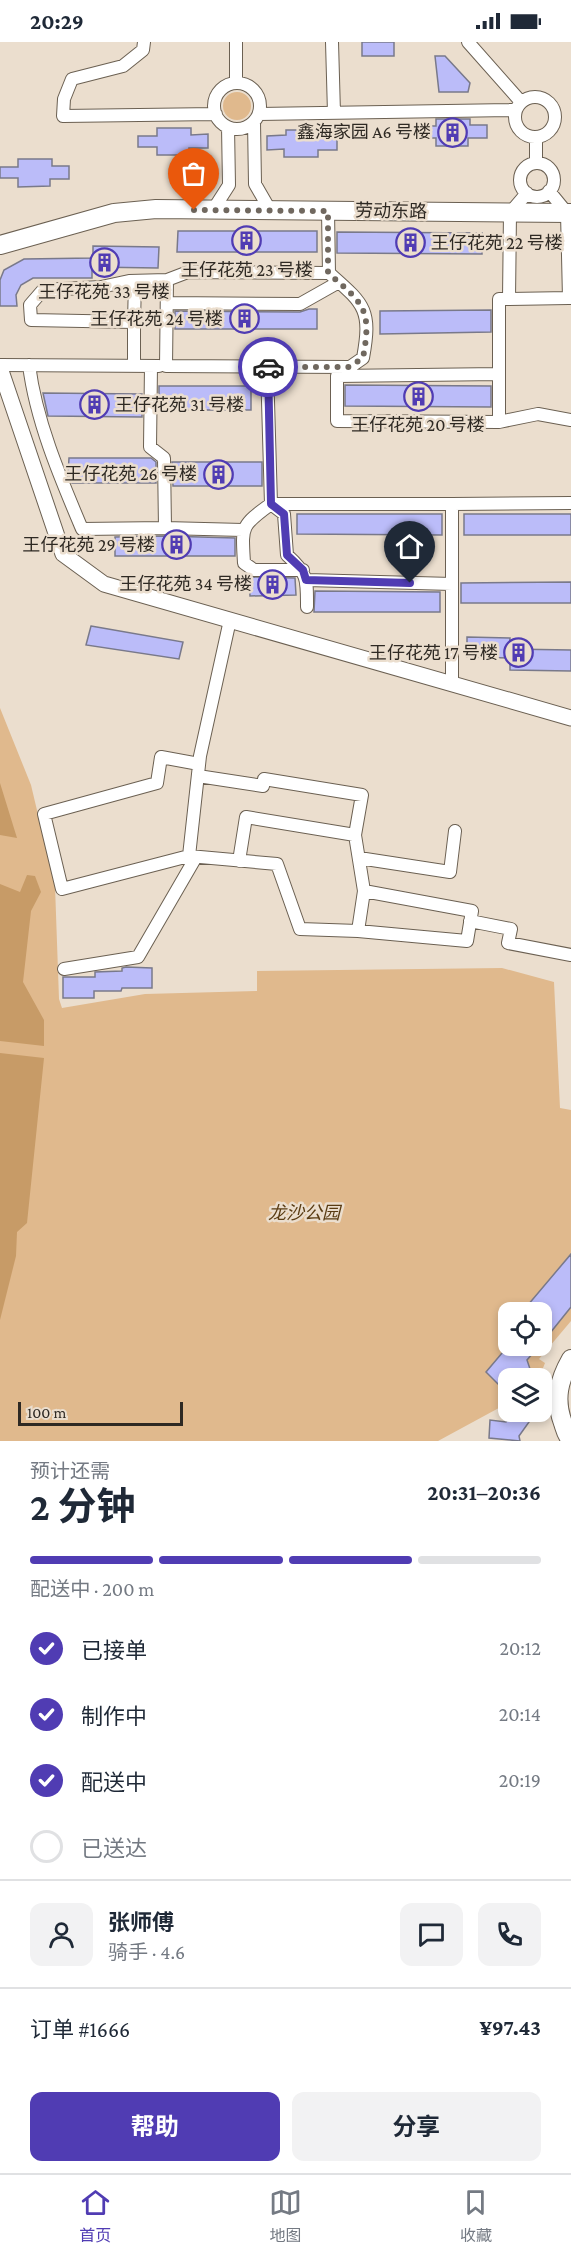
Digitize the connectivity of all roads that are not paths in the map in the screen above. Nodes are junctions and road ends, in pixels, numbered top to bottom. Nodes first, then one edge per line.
1 (144, 42) edge
2 (236, 42) edge
3 (332, 42) edge
4 (468, 42) edge
5 (236, 83) junction
6 (519, 106) junction
7 (334, 113) junction
8 (216, 114) junction
9 (256, 118) junction
10 (228, 127) junction
11 (536, 138) junction
12 (536, 163) junction
13 (549, 191) junction
14 (527, 193) junction
15 (213, 210) junction
16 (270, 210) junction
17 (328, 211) junction
18 (510, 213) junction
19 (569, 213) edge
20 (0, 245) edge
21 (328, 273) junction
22 (167, 280) junction
23 (135, 281) junction
24 (339, 282) junction
25 (570, 298) edge
26 (509, 299) junction
27 (167, 303) junction
28 (134, 322) junction
29 (28, 366) junction
30 (134, 366) junction
31 (152, 366) junction
32 (166, 366) junction
33 (0, 367) edge
34 (267, 367) junction
35 (349, 367) junction
36 (499, 374) junction
37 (337, 376) junction
38 (571, 420) edge
39 (499, 422) junction
40 (571, 503) edge
41 (271, 504) junction
42 (452, 504) junction
43 (165, 528) junction
44 (243, 531) junction
45 (305, 575) junction
46 (452, 584) junction
47 (307, 607) dead end
48 (230, 620) junction
49 (452, 684) junction
50 (571, 718) edge
51 (198, 770) junction
52 (455, 831) dead end
53 (355, 835) junction
54 (193, 857) junction
55 (359, 858) junction
56 (239, 861) junction
57 (364, 891) junction
58 (470, 921) junction
59 (358, 931) junction
60 (571, 955) edge
61 (64, 969) dead end
62 (571, 1359) edge
63 (568, 1439) edge

1 - 8 street
2 - 5 street
3 - 7 street
4 - 6 street
5 - 8 street
5 - 9 street
6 - 7 street
6 - 11 street
6 - 11 street
7 - 9 street
8 - 10 street
9 - 10 street
9 - 16 street
10 - 15 street
11 - 12 street
12 - 13 street
12 - 14 street
13 - 14 street
13 - 19 street
14 - 18 street
15 - 16 main road, 劳动东路
15 - 20 main road, 劳动东路
16 - 17 main road, 劳动东路
17 - 18 main road, 劳动东路
17 - 21 street
18 - 19 main road, 劳动东路
18 - 26 street
19 - 25 street
21 - 22 street
21 - 24 street
22 - 23 street
22 - 27 street
23 - 28 street
23 - 28 street
24 - 27 street
24 - 35 street
25 - 26 street
26 - 36 street
27 - 32 street
28 - 30 street
29 - 30 street
29 - 33 street
29 - 43 street
30 - 31 street
31 - 32 street
31 - 43 street
32 - 34 street
33 - 48 street
34 - 35 street
34 - 41 street
35 - 37 street
36 - 37 street
36 - 39 street
37 - 39 street
38 - 39 street
40 - 42 street
41 - 42 street
41 - 44 street
41 - 45 street
42 - 46 street
43 - 44 street
44 - 45 street
45 - 46 street
45 - 47 street
46 - 49 street
48 - 49 street
48 - 51 street
49 - 50 street
51 - 53 street
51 - 54 street
51 - 54 street
52 - 55 street
53 - 55 street
53 - 56 street
54 - 56 street
54 - 61 street
55 - 57 street
56 - 59 street
57 - 58 street
57 - 59 street
58 - 59 street
58 - 60 street
62 - 63 main road

